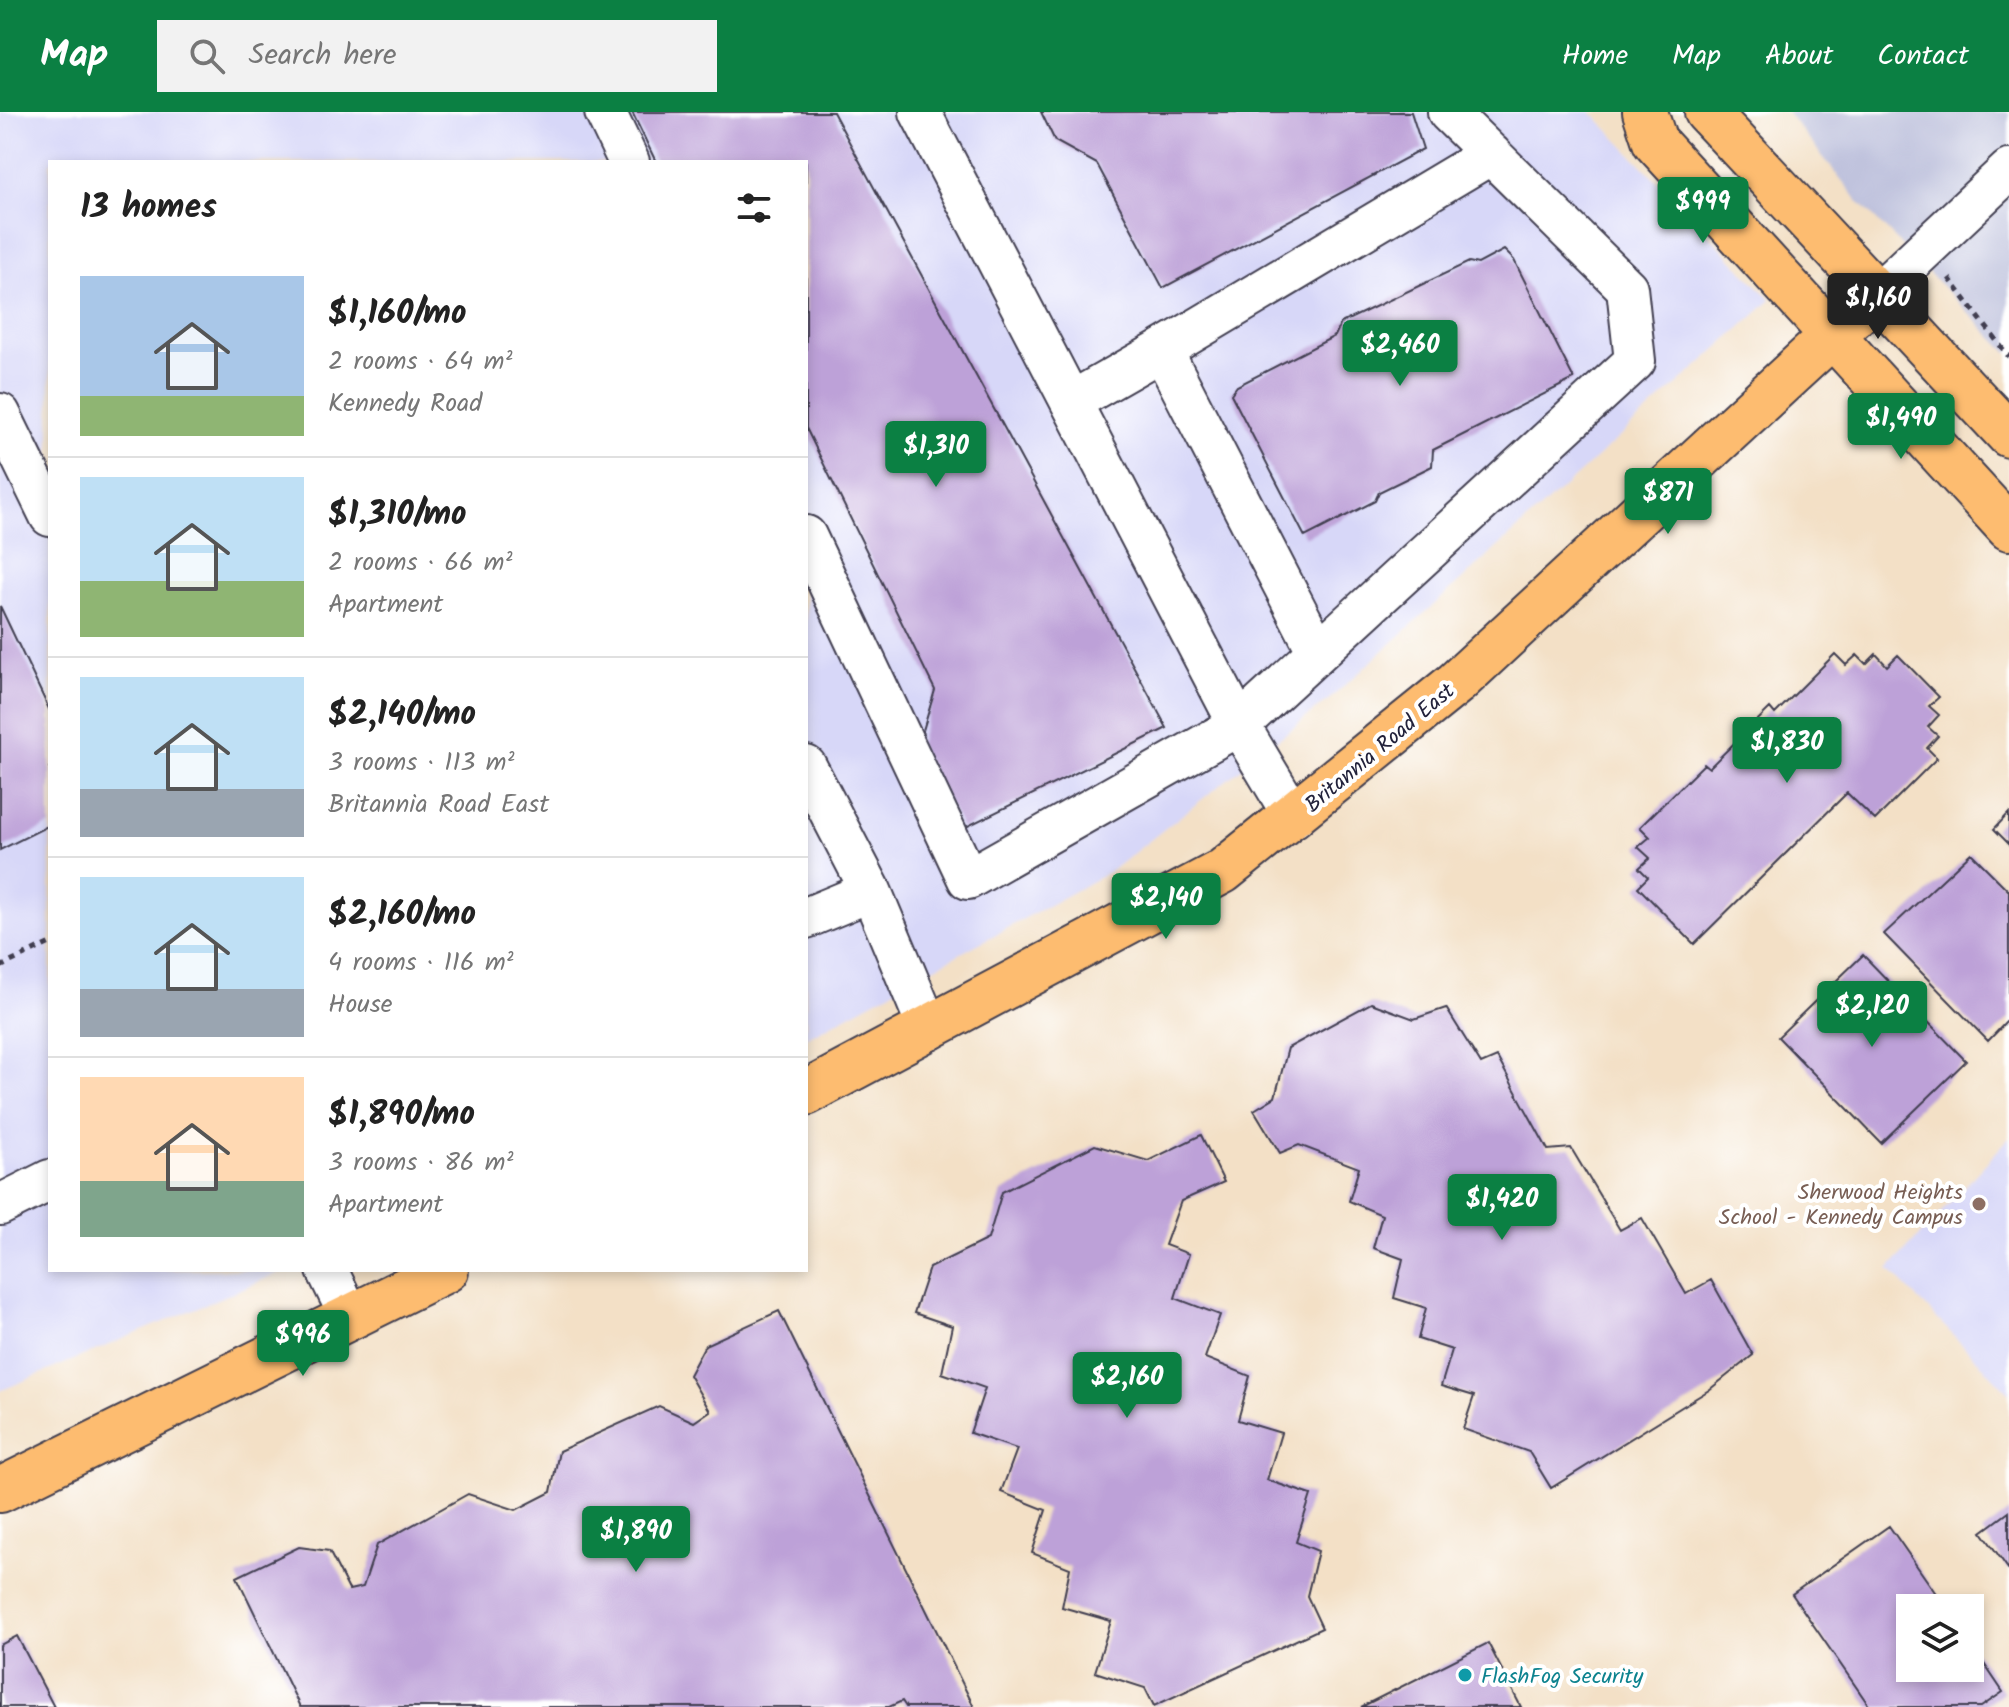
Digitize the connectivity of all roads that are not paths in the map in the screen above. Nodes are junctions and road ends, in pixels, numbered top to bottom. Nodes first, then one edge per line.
1 (605, 112) edge
2 (920, 112) edge
3 (1448, 112) edge
4 (1645, 112) edge
5 (1707, 112) edge
6 (1491, 154) junction
7 (628, 160) edge
8 (2009, 170) edge
9 (1876, 295) junction
10 (1833, 336) junction
11 (1162, 350) junction
12 (1071, 402) junction
13 (0, 414) edge
14 (2009, 435) edge
15 (48, 512) edge
16 (2009, 528) edge
17 (808, 540) edge
18 (1318, 652) junction
19 (1239, 725) junction
20 (808, 770) edge
21 (1294, 817) junction
22 (871, 891) junction
23 (808, 917) edge
24 (929, 1030) junction
25 (808, 1092) edge
26 (48, 1181) edge
27 (0, 1205) edge
28 (328, 1272) edge
29 (442, 1272) edge
30 (350, 1317) junction
31 (0, 1490) edge

1 - 7 street
2 - 12 street
3 - 6 street
4 - 10 main road
5 - 9 main road
6 - 11 street
6 - 18 street
8 - 9 street
9 - 10 main road, Britannia Road East
9 - 14 main road
10 - 16 main road
10 - 21 main road, Britannia Road East
11 - 12 street
11 - 18 street
12 - 19 street
13 - 15 street
17 - 19 street
18 - 19 street
19 - 21 street
20 - 22 street
21 - 24 main road, Britannia Road East
22 - 23 street
22 - 24 street
24 - 25 main road, Britannia Road East
26 - 27 street
28 - 30 street
29 - 30 main road
30 - 31 main road

